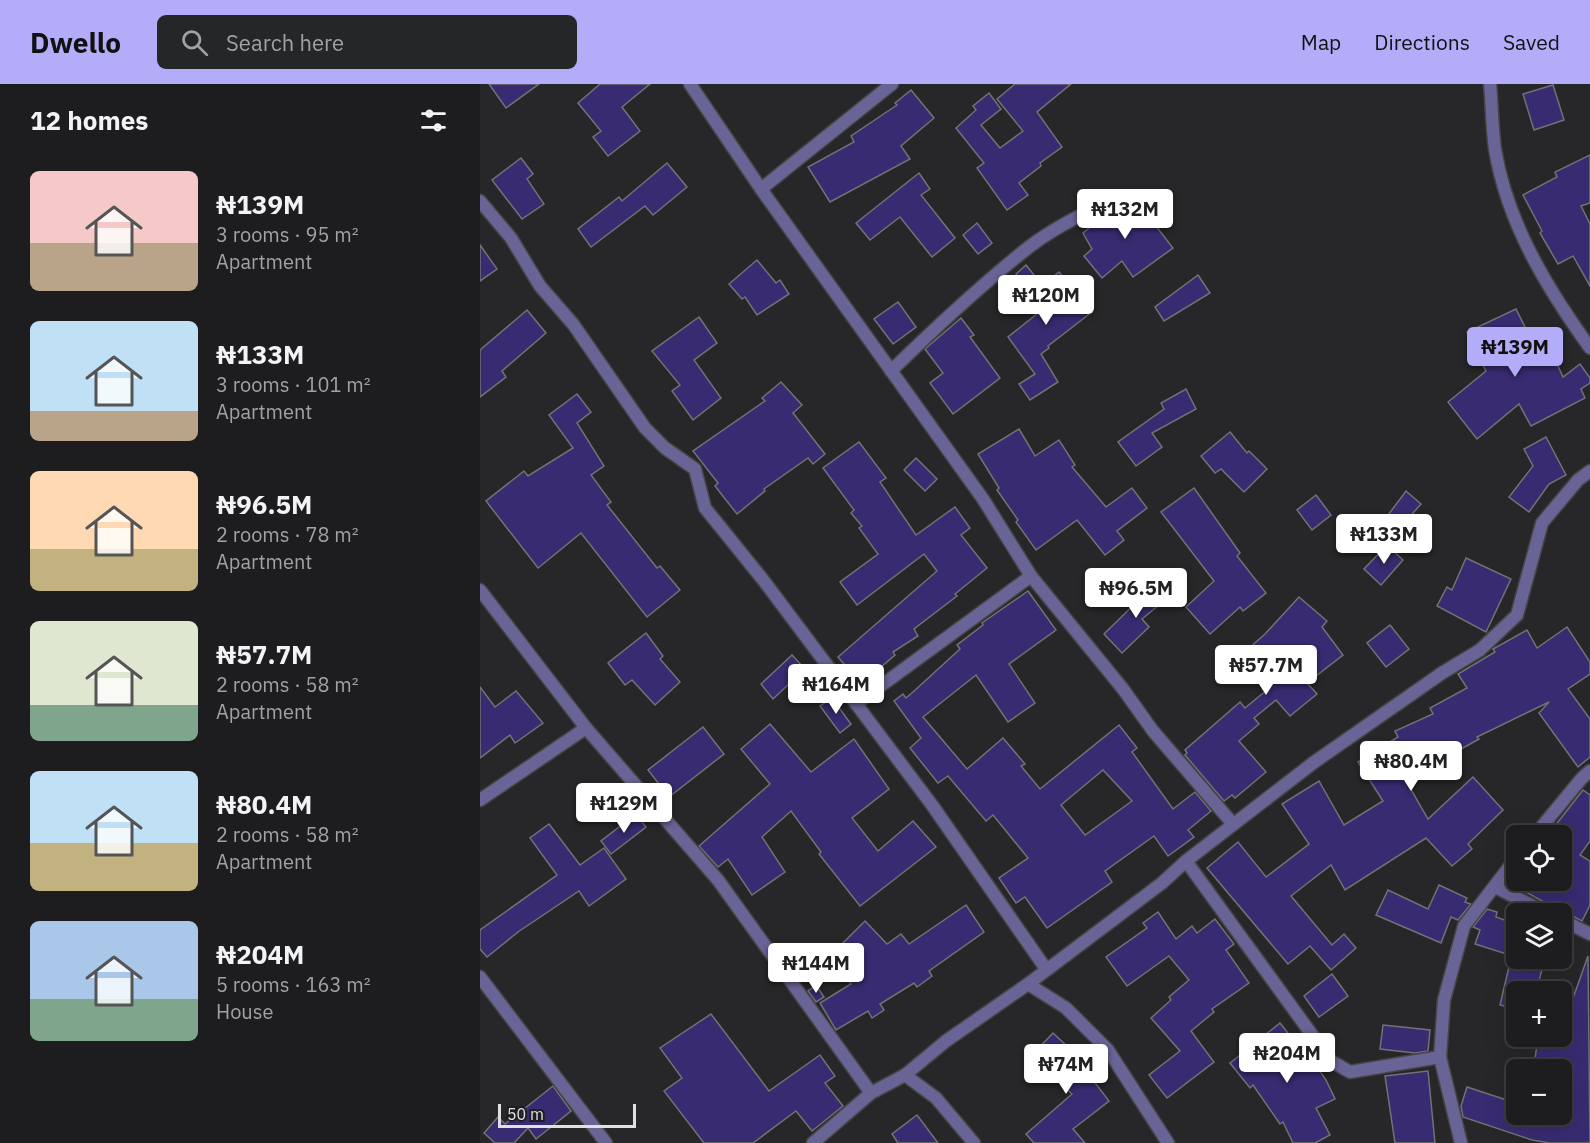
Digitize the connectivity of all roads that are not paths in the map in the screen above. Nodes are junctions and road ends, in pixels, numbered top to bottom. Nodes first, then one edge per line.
1 (690, 84) edge
2 (892, 84) edge
3 (1491, 84) edge
4 (761, 189) junction
5 (1110, 200) dead end
6 (480, 201) edge
7 (1590, 348) edge
8 (891, 370) junction
9 (1590, 471) edge
10 (1031, 576) junction
11 (480, 590) edge
12 (856, 704) junction
13 (586, 728) junction
14 (1590, 771) edge
15 (480, 800) edge
16 (1233, 824) junction
17 (1543, 825) edge
18 (1186, 861) junction
19 (1506, 872) edge
20 (1495, 888) junction
21 (1526, 903) edge
22 (1572, 925) edge
23 (1590, 933) edge
24 (1046, 969) junction
25 (480, 977) edge
26 (1028, 984) junction
27 (1440, 1057) junction
28 (905, 1075) junction
29 (872, 1093) junction
30 (606, 1143) edge
31 (813, 1143) edge
32 (974, 1143) edge
33 (1168, 1143) edge
34 (1461, 1143) edge

1 - 4 street
2 - 4 street
3 - 7 street
4 - 8 street
5 - 8 street
6 - 12 street
8 - 10 street
9 - 16 street
10 - 12 street
10 - 16 street
11 - 13 street
12 - 24 street
13 - 15 street
13 - 29 street
14 - 17 street
16 - 18 street
18 - 24 street
18 - 27 street
19 - 20 street
20 - 21 street
20 - 27 street
22 - 23 street
24 - 26 street
25 - 30 street
26 - 28 street
26 - 33 street
27 - 34 street
28 - 29 street
28 - 32 street
29 - 31 street

